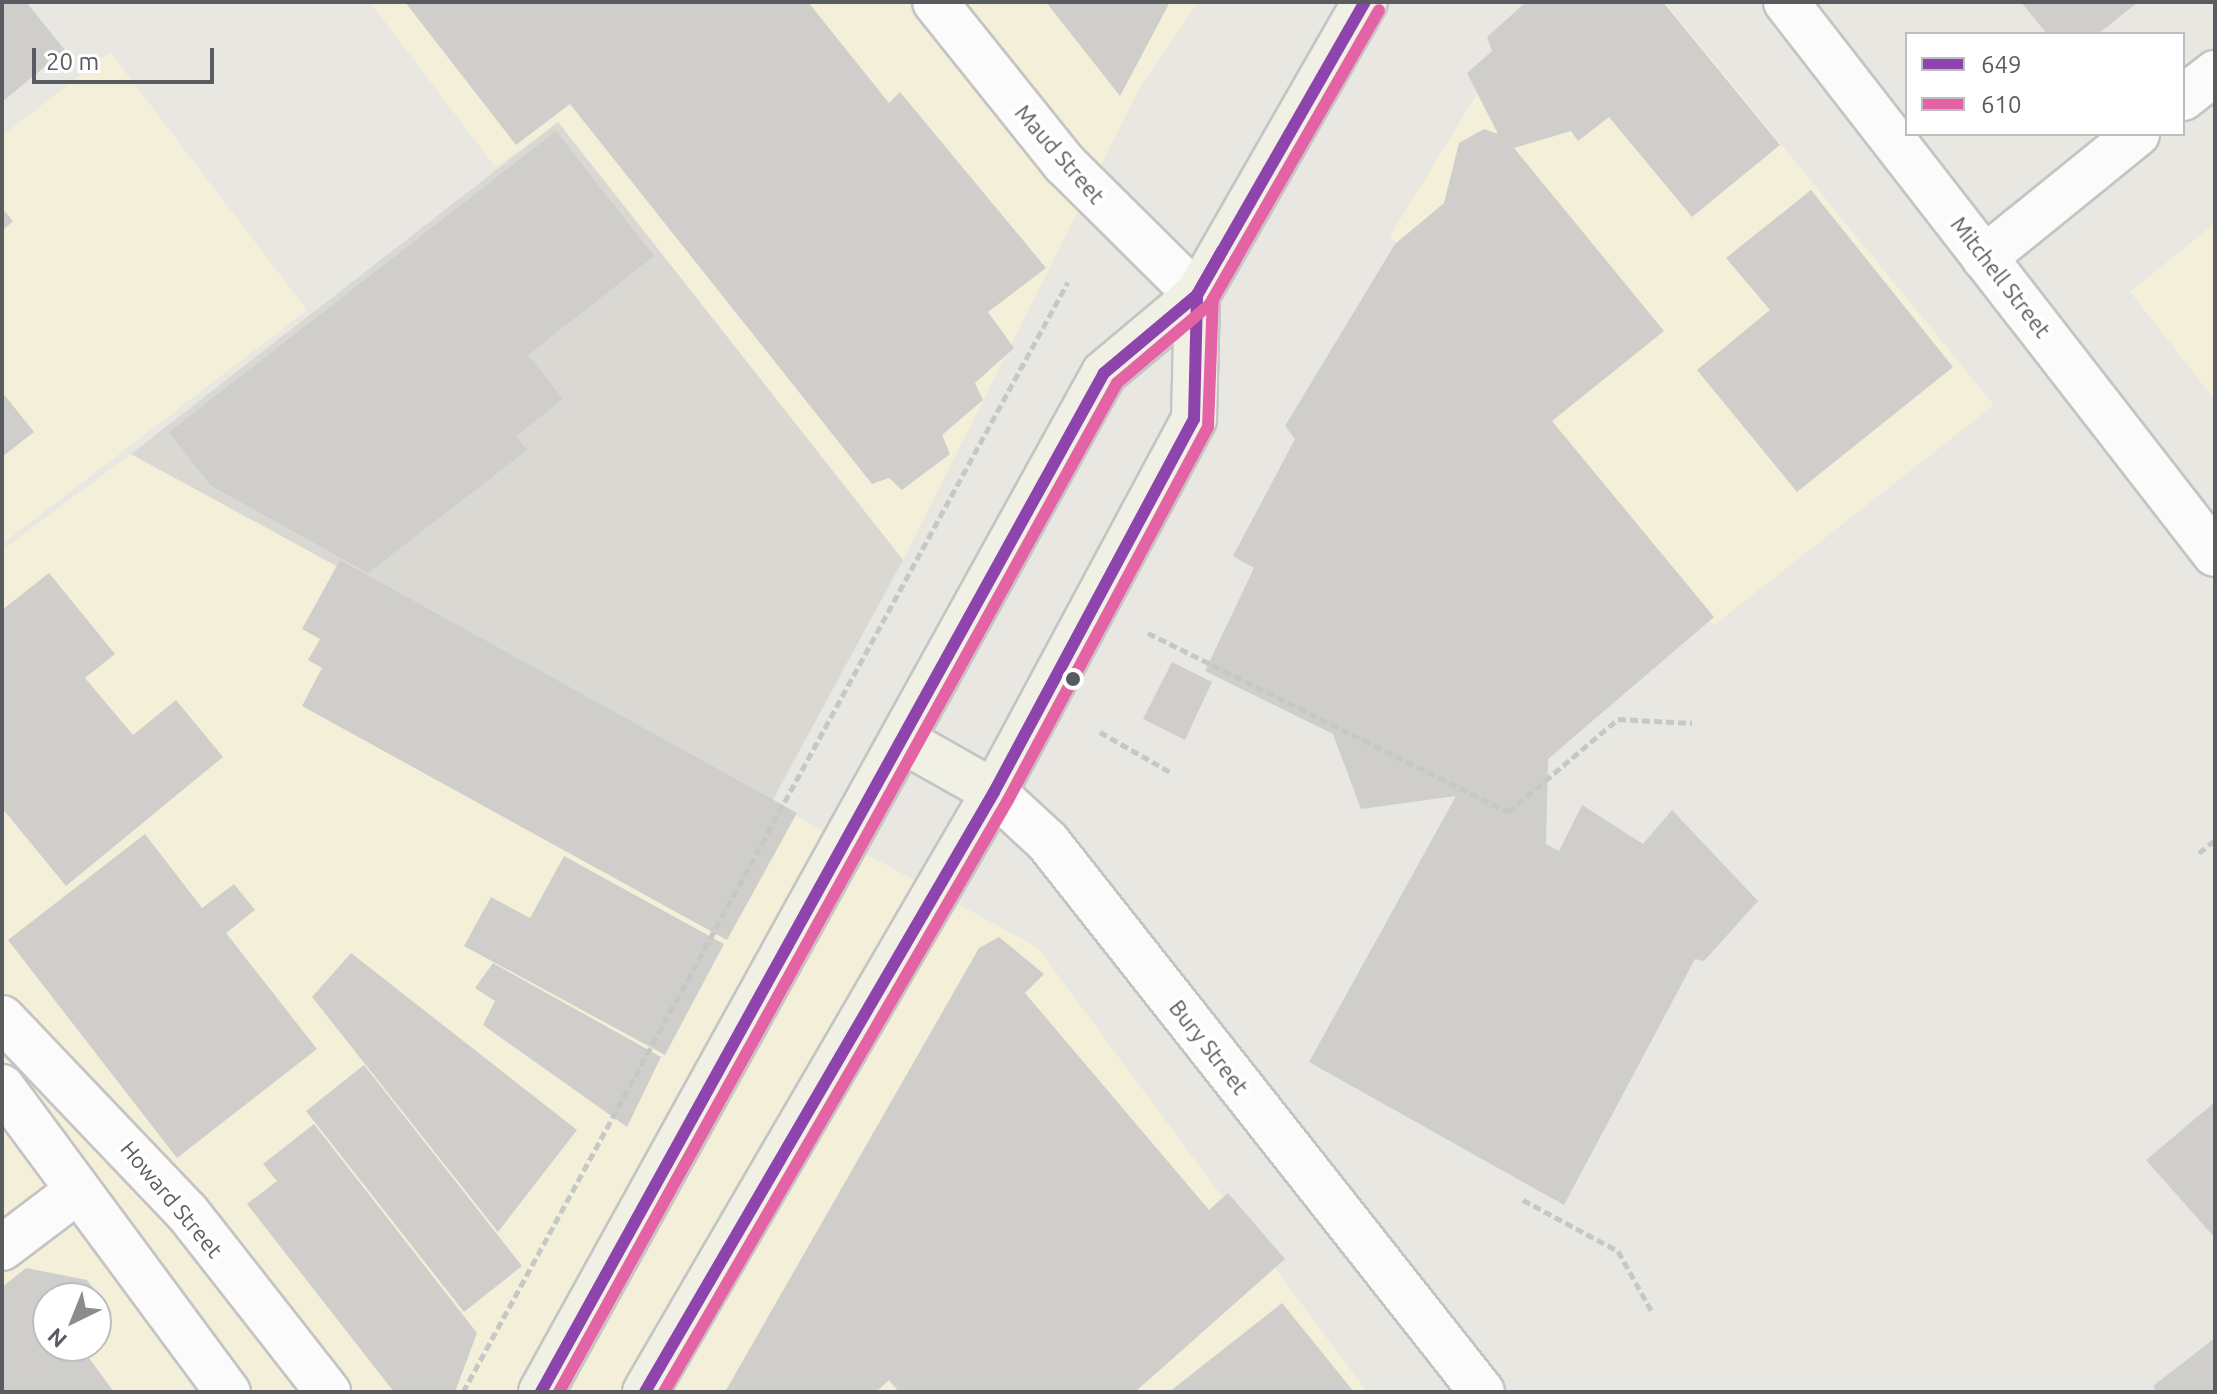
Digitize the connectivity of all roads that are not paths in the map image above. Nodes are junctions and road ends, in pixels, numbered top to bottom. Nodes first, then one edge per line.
1 (935, 2) edge
2 (1365, 2) edge
3 (1786, 2) edge
4 (2215, 73) edge
5 (2185, 96) edge
6 (2135, 136) edge
7 (1984, 258) junction
8 (1197, 295) junction
9 (2215, 554) edge
10 (902, 740) junction
11 (994, 792) junction
12 (2, 1018) edge
13 (2, 1087) edge
14 (132, 1150) junction
15 (76, 1192) junction
16 (2, 1248) edge
17 (228, 1392) edge
18 (328, 1392) edge
19 (541, 1392) edge
20 (645, 1392) edge
21 (1482, 1392) edge

1 - 8 street, Maud Street
2 - 8 main road
3 - 7 street, Mitchell Street
4 - 5 street
6 - 7 street
7 - 9 street, Mitchell Street
8 - 10 main road
8 - 11 main road
10 - 11 main road, Bury Street
10 - 19 main road
11 - 20 main road
11 - 21 street, Bury Street
12 - 14 street, Howard Street
13 - 15 street
14 - 15 street
14 - 18 street, Howard Street
15 - 16 street
15 - 17 street

